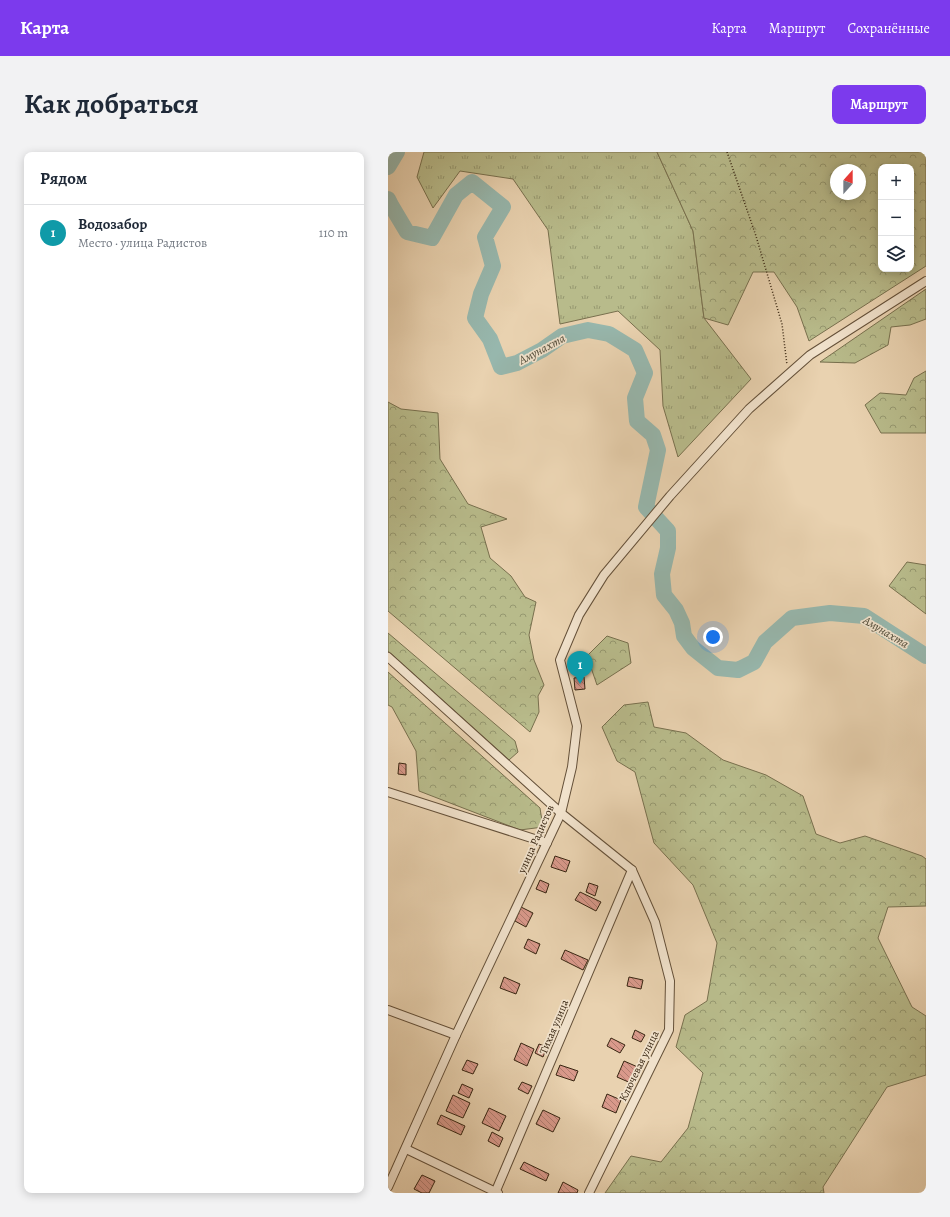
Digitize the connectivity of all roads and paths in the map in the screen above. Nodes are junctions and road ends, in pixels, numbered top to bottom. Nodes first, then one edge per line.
1 (727, 152) edge
2 (926, 281) edge
3 (788, 374) junction
4 (388, 657) edge
5 (388, 792) edge
6 (561, 813) junction
7 (547, 844) junction
8 (632, 870) junction
9 (388, 1010) edge
10 (456, 1035) junction
11 (406, 1149) junction
12 (388, 1187) edge
13 (496, 1193) edge
14 (589, 1193) edge

1 - 3 path
2 - 3 street, улица Радистов
3 - 6 street, улица Радистов
4 - 6 street, Ключевая улица
5 - 7 street
6 - 7 street, улица Радистов
6 - 8 street, Ключевая улица
7 - 10 street, улица Радистов
8 - 13 street, Тихая улица
8 - 14 street, Ключевая улица
9 - 10 street
10 - 11 street, улица Радистов
11 - 12 street, улица Радистов
11 - 13 street

